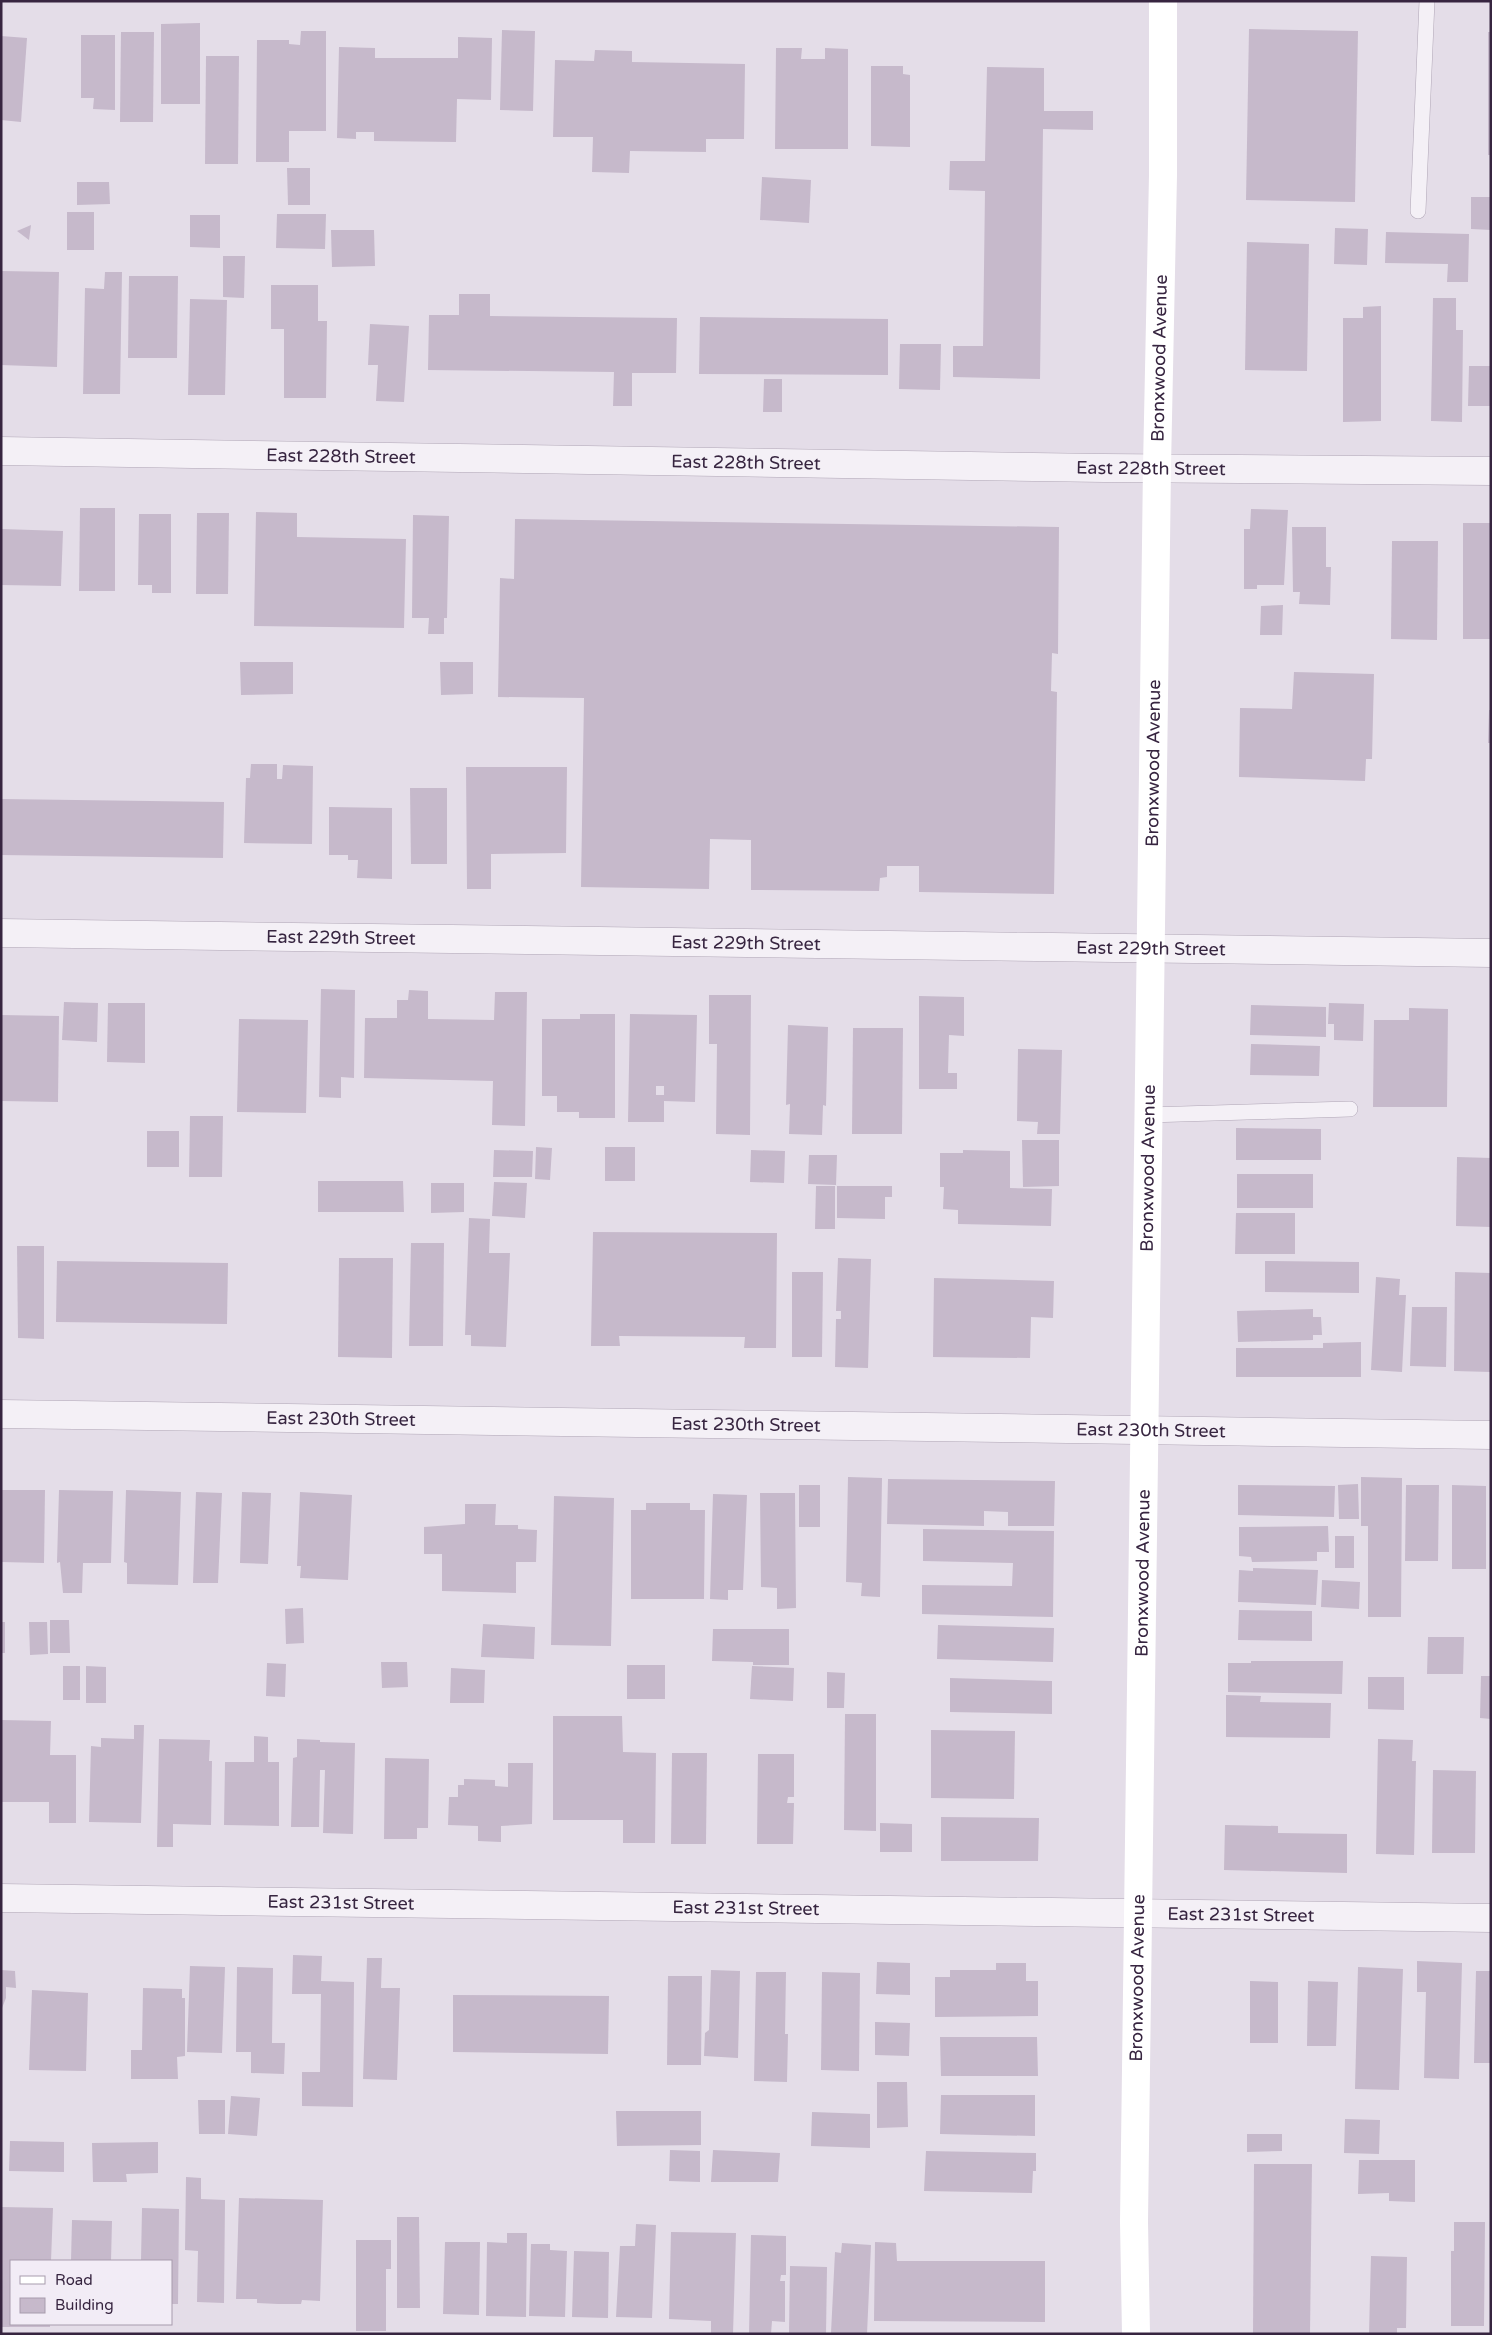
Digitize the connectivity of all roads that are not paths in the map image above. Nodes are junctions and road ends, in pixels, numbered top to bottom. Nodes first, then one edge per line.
1 (1163, 1) edge
2 (1426, 1) edge
3 (1418, 211) dead end
4 (1, 451) edge
5 (1157, 467) junction
6 (1491, 471) edge
7 (1, 933) edge
8 (1150, 949) junction
9 (1491, 953) edge
10 (1350, 1109) dead end
11 (1148, 1115) junction
12 (1, 1414) edge
13 (1145, 1431) junction
14 (1491, 1435) edge
15 (1, 1898) edge
16 (1138, 1914) junction
17 (1491, 1918) edge
18 (1136, 2334) edge

1 - 5 street, Bronxwood Avenue
2 - 3 lane
4 - 5 street, East 228th Street
5 - 6 street, East 228th Street
5 - 8 street, Bronxwood Avenue
7 - 8 street, East 229th Street
8 - 9 street, East 229th Street
8 - 11 street, Bronxwood Avenue
10 - 11 lane
11 - 13 street, Bronxwood Avenue
12 - 13 street, East 230th Street
13 - 14 street, East 230th Street
13 - 16 street, Bronxwood Avenue
15 - 16 street, East 231st Street
16 - 17 street, East 231st Street
16 - 18 street, Bronxwood Avenue

